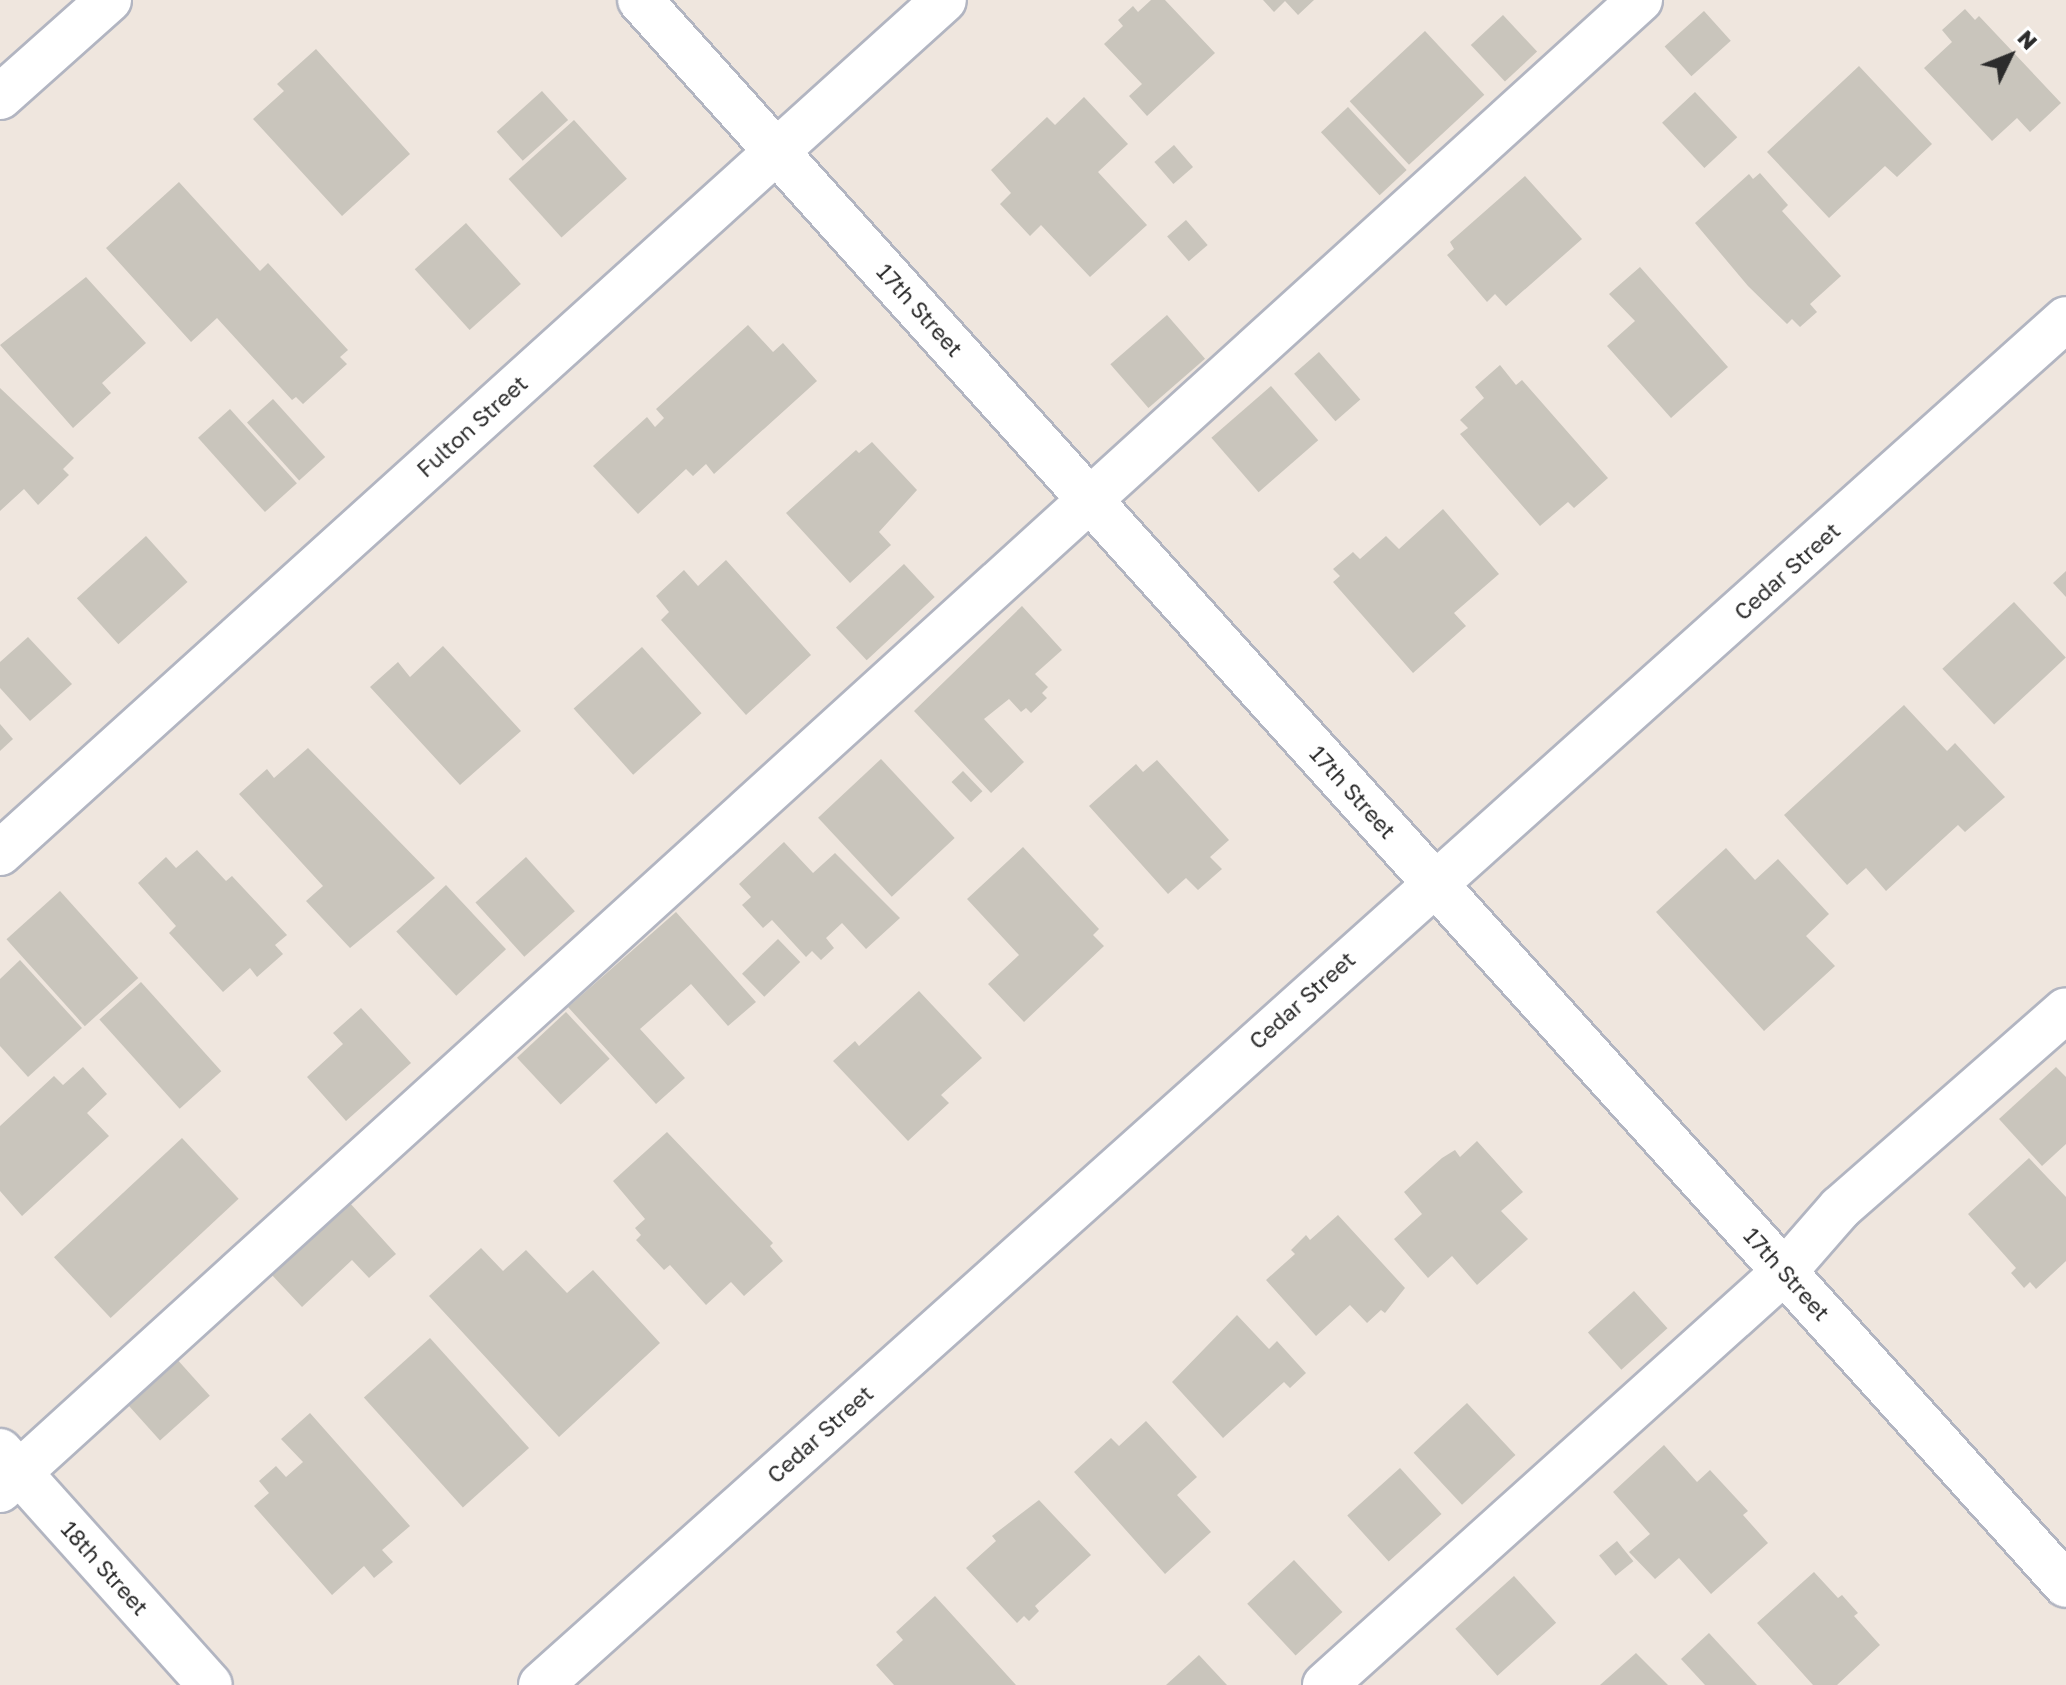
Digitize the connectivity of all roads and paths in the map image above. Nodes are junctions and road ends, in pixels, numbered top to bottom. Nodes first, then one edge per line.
1 (109, 0) edge
2 (640, 0) edge
3 (944, 0) edge
4 (1640, 0) edge
5 (0, 97) edge
6 (776, 151) junction
7 (2066, 319) edge
8 (1090, 499) junction
9 (0, 853) edge
10 (1434, 882) junction
11 (2066, 1010) edge
12 (1785, 1271) junction
13 (6, 1471) edge
14 (2066, 1585) edge
15 (210, 1685) edge
16 (541, 1685) edge
17 (1325, 1685) edge

1 - 5 street
2 - 6 street, 17th Street
3 - 6 street, Fulton Street
4 - 8 street
6 - 8 street, 17th Street
6 - 9 street, Fulton Street
7 - 10 street, Cedar Street
8 - 10 street, 17th Street
8 - 13 street
10 - 12 street, 17th Street
10 - 16 street, Cedar Street
11 - 12 street
12 - 14 street, 17th Street
12 - 17 street
13 - 15 street, 18th Street

